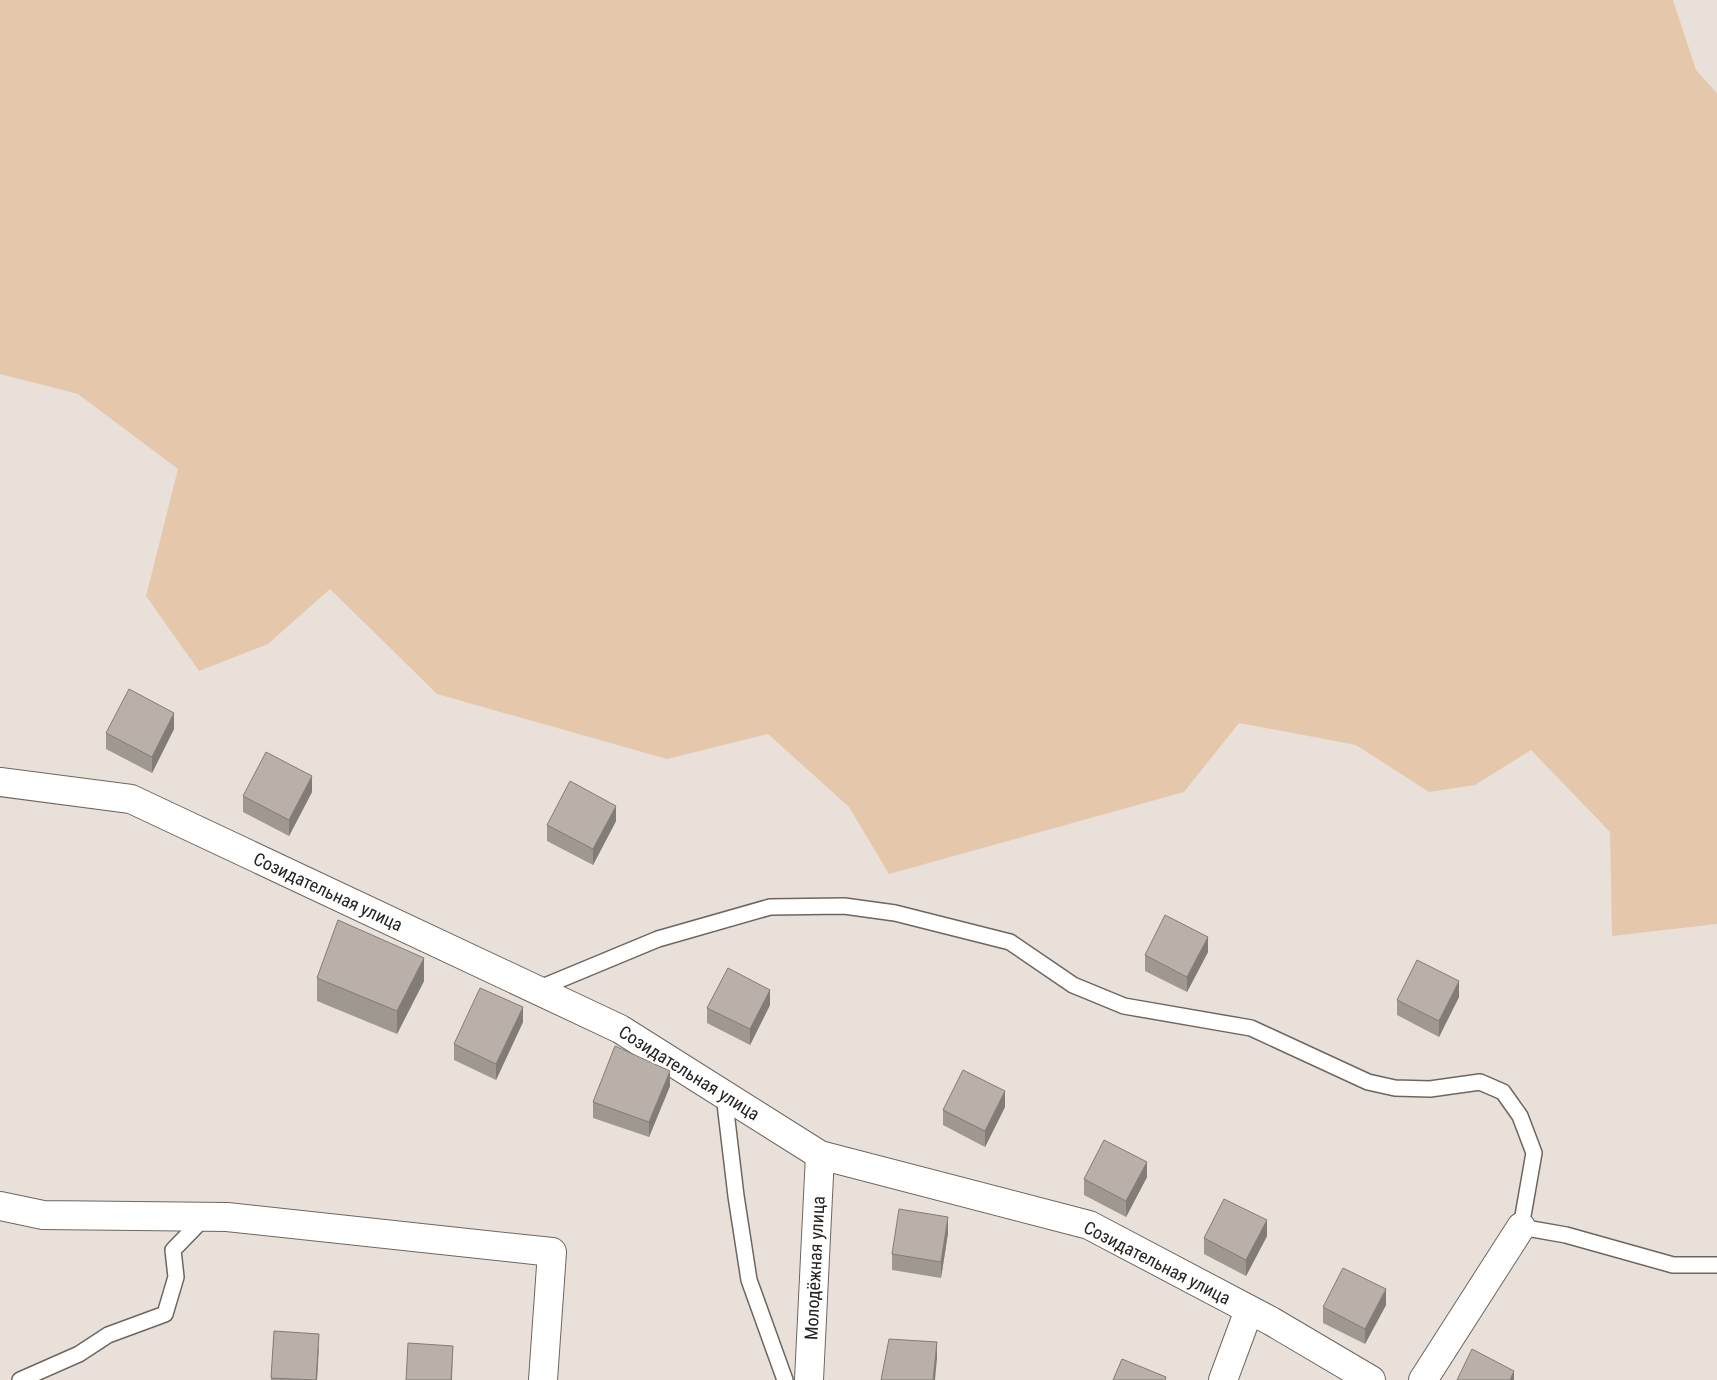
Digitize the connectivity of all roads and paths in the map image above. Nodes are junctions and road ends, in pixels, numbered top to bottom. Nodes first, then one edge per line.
1 (0, 782) edge
2 (535, 990) junction
3 (724, 1095) junction
4 (820, 1156) junction
5 (0, 1206) edge
6 (205, 1217) junction
7 (1521, 1227) junction
8 (1717, 1265) edge
9 (1248, 1310) junction
10 (20, 1380) edge
11 (543, 1380) edge
12 (785, 1380) edge
13 (809, 1380) edge
14 (1223, 1380) edge
15 (1371, 1380) edge
16 (1423, 1380) edge

1 - 2 street, Созидательная улица
2 - 3 street, Созидательная улица
2 - 7 lane
3 - 4 street, Созидательная улица
3 - 12 lane
4 - 9 street, Созидательная улица
4 - 13 street, Молодёжная улица
5 - 6 street
6 - 10 lane
6 - 11 street
7 - 8 lane
7 - 16 street
9 - 14 street
9 - 15 street, Созидательная улица

